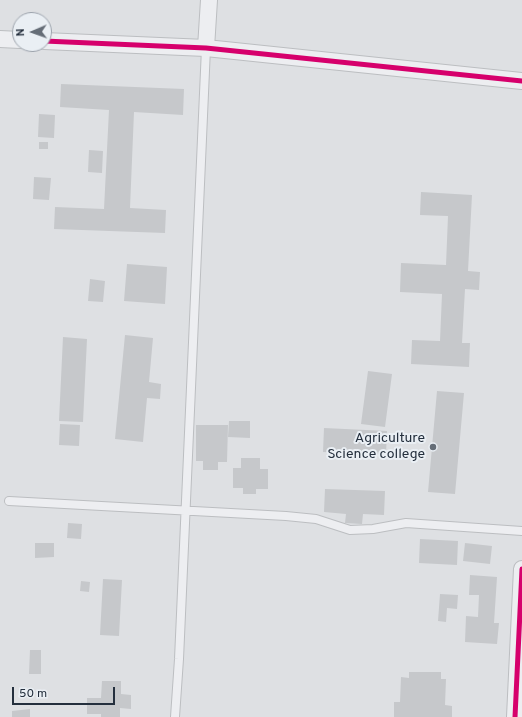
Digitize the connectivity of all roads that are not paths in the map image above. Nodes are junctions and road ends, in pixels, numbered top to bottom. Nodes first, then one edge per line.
1 (209, 0) edge
2 (0, 39) edge
3 (12, 40) edge
4 (52, 41) edge
5 (206, 48) junction
6 (522, 81) edge
7 (9, 501) dead end
8 (186, 509) junction
9 (522, 531) edge
10 (522, 569) edge
11 (175, 717) edge
12 (515, 717) edge

1 - 5 street
2 - 3 street
4 - 5 street
5 - 6 street
5 - 8 lane
7 - 8 lane
8 - 9 lane
8 - 11 lane
10 - 12 street

